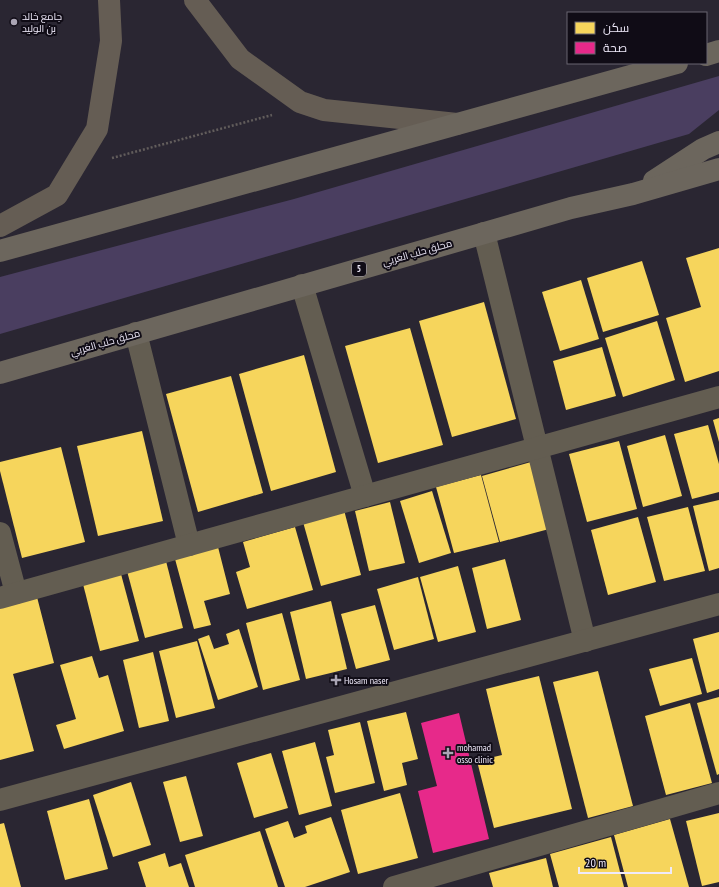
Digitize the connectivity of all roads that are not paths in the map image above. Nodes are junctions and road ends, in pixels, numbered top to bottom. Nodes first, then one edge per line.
1 (109, 0) edge
2 (195, 0) edge
3 (719, 51) edge
4 (707, 55) edge
5 (673, 64) edge
6 (458, 125) junction
7 (719, 142) edge
8 (719, 169) edge
9 (633, 194) junction
10 (0, 226) edge
11 (484, 233) junction
12 (0, 251) edge
13 (302, 285) junction
14 (136, 334) junction
15 (0, 373) edge
16 (719, 397) edge
17 (538, 447) junction
18 (366, 496) junction
19 (0, 533) edge
20 (189, 545) junction
21 (8, 596) edge
22 (719, 604) edge
23 (585, 641) junction
24 (719, 793) edge
25 (0, 800) edge
26 (394, 887) edge

1 - 10 main road
2 - 6 main road
3 - 4 highway
5 - 6 highway
6 - 12 highway
7 - 9 highway
8 - 9 highway, محلق حلب الغربي / 5
9 - 11 highway, محلق حلب الغربي / 5
11 - 13 highway, محلق حلب الغربي / 5
11 - 17 street
13 - 14 highway, محلق حلب الغربي / 5
13 - 18 street
14 - 15 highway, محلق حلب الغربي / 5
14 - 20 street
16 - 17 street
17 - 18 street
17 - 23 street
18 - 20 street
19 - 21 street
20 - 21 street
22 - 23 street
23 - 25 street
24 - 26 street

